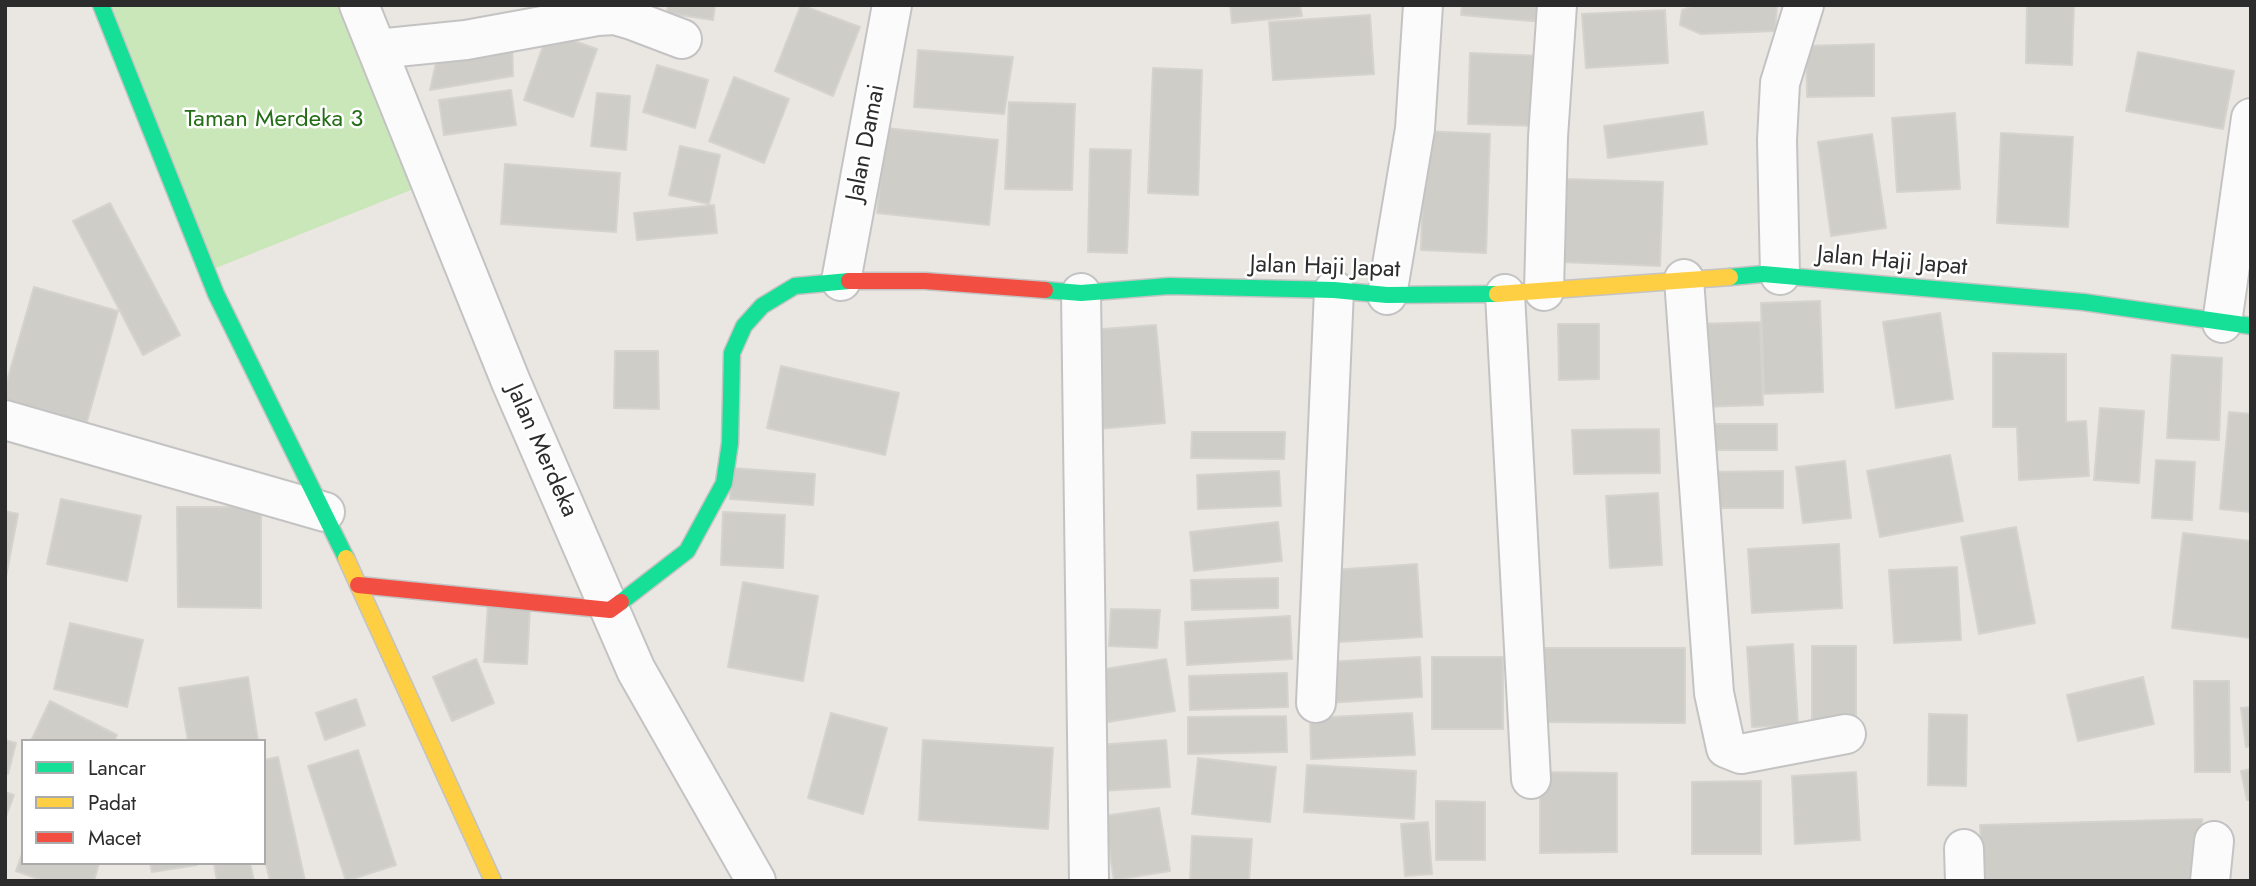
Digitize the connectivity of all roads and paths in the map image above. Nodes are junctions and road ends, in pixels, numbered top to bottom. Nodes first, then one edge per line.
1 (101, 5) edge
2 (359, 5) edge
3 (892, 5) edge
4 (1423, 5) edge
5 (1557, 5) edge
6 (1804, 5) edge
7 (682, 39) dead end
8 (377, 49) junction
9 (2251, 118) edge
10 (1780, 275) junction
11 (1685, 279) junction
12 (841, 281) junction
13 (1334, 290) junction
14 (1544, 291) junction
15 (1081, 293) junction
16 (1504, 294) junction
17 (1387, 295) junction
18 (2236, 325) edge
19 (5, 421) edge
20 (325, 512) junction
21 (358, 585) junction
22 (610, 610) junction
23 (1316, 703) dead end
24 (1846, 734) dead end
25 (1531, 779) dead end
26 (2214, 841) dead end
27 (489, 880) edge
28 (755, 881) edge
29 (1089, 881) edge
30 (2210, 881) edge

1 - 20 street
2 - 8 street, Jalan Merdeka
3 - 12 street, Jalan Damai
4 - 17 street
5 - 14 street
6 - 10 street
7 - 8 street
8 - 22 street, Jalan Merdeka
9 - 18 street
10 - 11 street, Jalan Haji Japat
10 - 18 street, Jalan Haji Japat
11 - 14 street, Jalan Haji Japat
11 - 24 street
12 - 15 street, Jalan Haji Japat
12 - 22 street, Jalan Haji Japat
13 - 15 street, Jalan Haji Japat
13 - 17 street, Jalan Haji Japat
13 - 23 street
14 - 16 street, Jalan Haji Japat
15 - 29 street
16 - 17 street, Jalan Haji Japat
16 - 25 street
19 - 20 street
20 - 21 street
21 - 22 street
21 - 27 street
22 - 28 street, Jalan Merdeka
26 - 30 street

